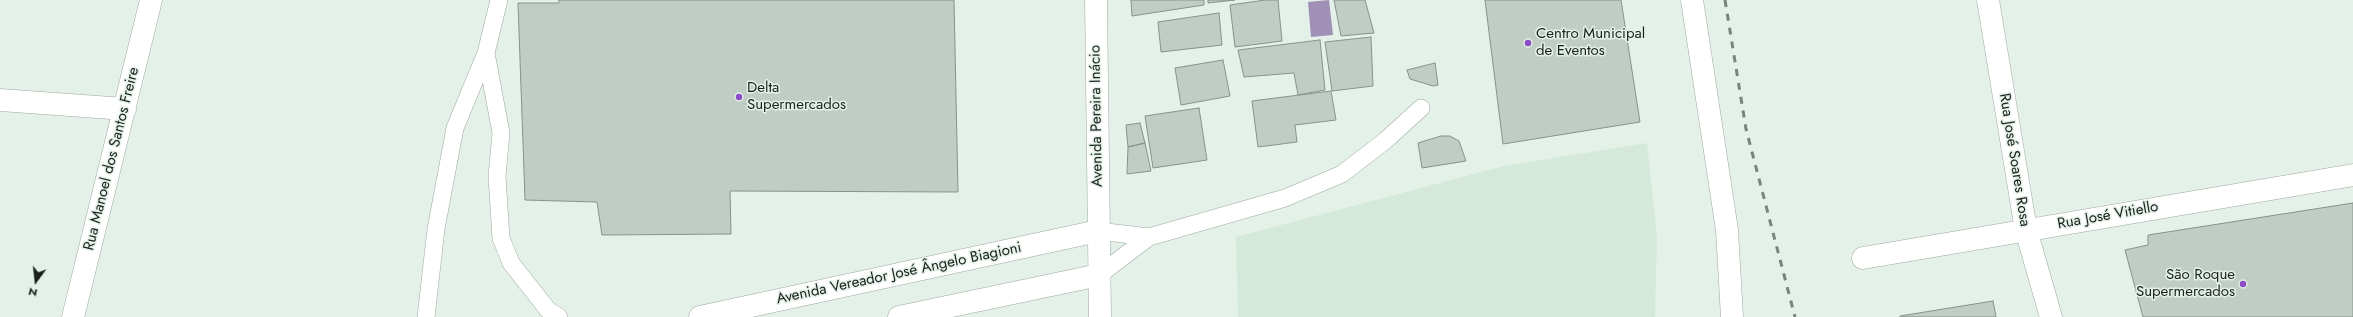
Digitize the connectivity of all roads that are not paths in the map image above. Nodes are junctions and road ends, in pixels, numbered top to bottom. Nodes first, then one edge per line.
1 (151, 0) edge
2 (499, 0) edge
3 (1096, 0) edge
4 (1692, 0) edge
5 (1988, 0) edge
6 (486, 54) junction
7 (0, 100) edge
8 (1421, 108) dead end
9 (124, 109) junction
10 (2353, 175) edge
11 (2026, 230) junction
12 (1098, 231) junction
13 (1149, 237) junction
14 (1863, 258) dead end
15 (1099, 275) junction
16 (773, 309) edge
17 (73, 317) edge
18 (426, 317) edge
19 (559, 317) edge
20 (700, 317) edge
21 (899, 317) edge
22 (1100, 317) edge
23 (1732, 317) edge
24 (2051, 317) edge

1 - 9 street, Rua Manoel dos Santos Freire
2 - 6 lane
3 - 12 street, Avenida Pereira Inácio
4 - 23 street
5 - 11 street, Rua José Soares Rosa
6 - 18 lane
6 - 19 lane
7 - 9 street
8 - 13 lane
9 - 17 street, Rua Manoel dos Santos Freire
10 - 11 street, Rua José Vitiello
11 - 14 street, Rua José Vitiello
11 - 24 street, Rua José Soares Rosa
12 - 13 lane
12 - 15 street, Avenida Pereira Inácio
12 - 16 street, Avenida Vereador José Ângelo Biagioni
13 - 15 lane
15 - 21 street
15 - 22 street, Avenida Pereira Inácio
16 - 20 street, Avenida Vereador José Ângelo Biagioni

